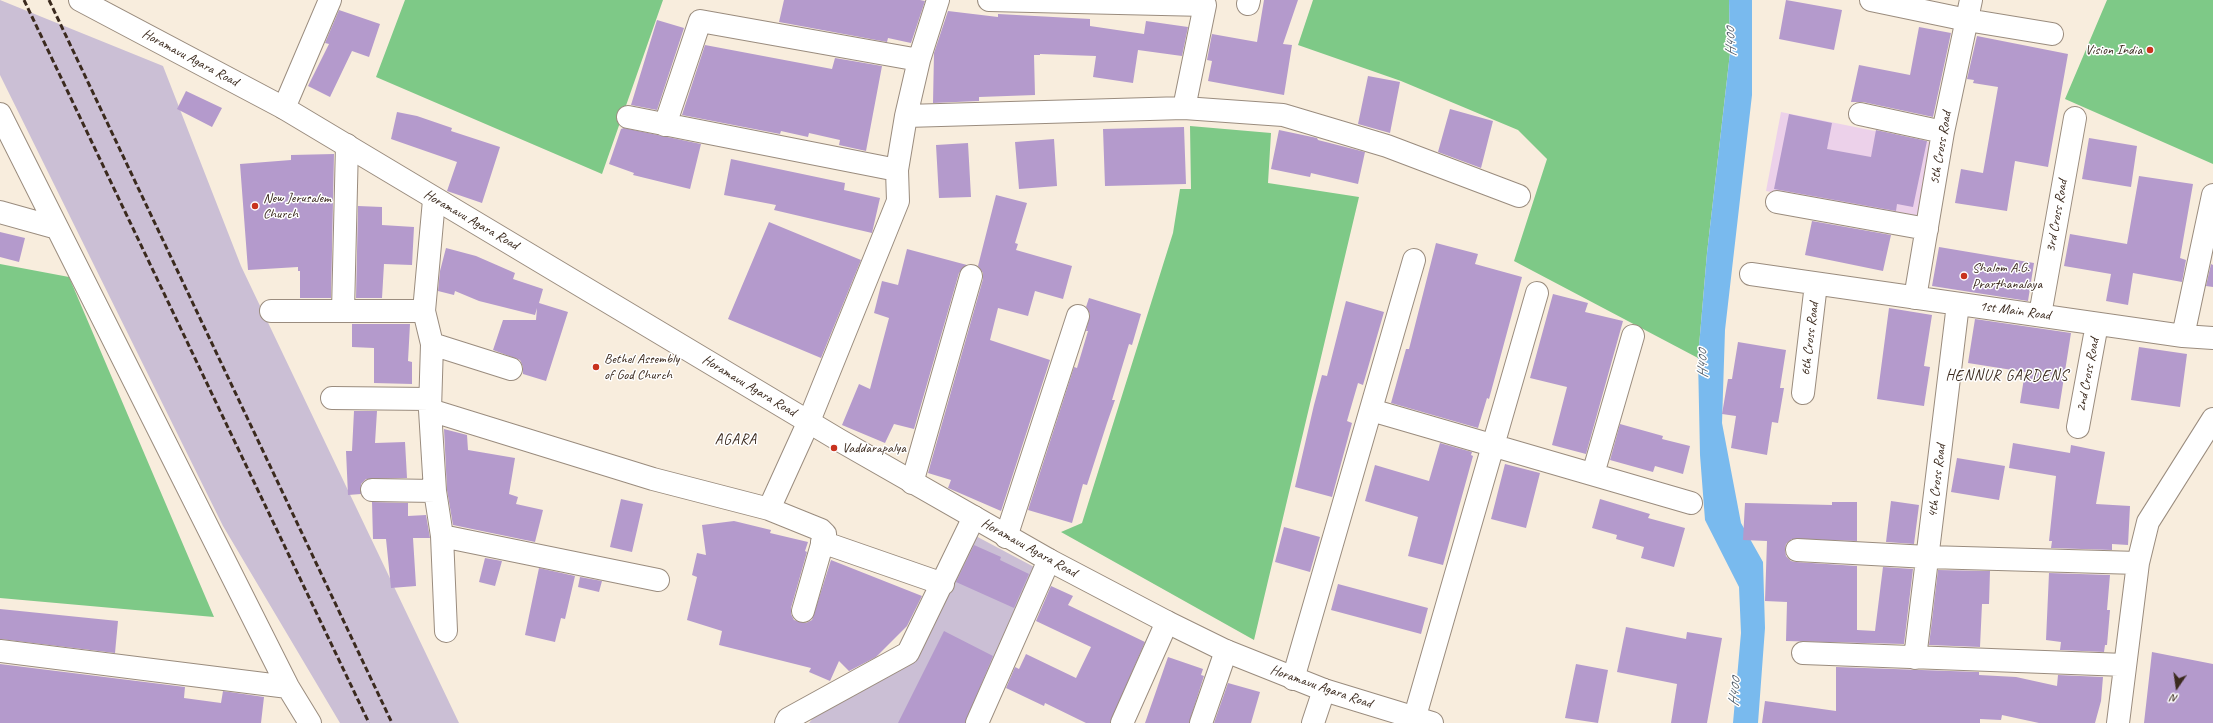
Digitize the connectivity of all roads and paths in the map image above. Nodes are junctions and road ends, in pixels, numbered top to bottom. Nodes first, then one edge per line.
1 (330, 0) edge
2 (938, 0) edge
3 (989, 0) edge
4 (1871, 0) edge
5 (84, 2) edge
6 (1969, 10) edge
7 (2052, 34) dead end
8 (919, 60) junction
9 (284, 108) junction
10 (1184, 108) junction
11 (0, 114) edge
12 (1860, 114) dead end
13 (906, 116) junction
14 (628, 117) dead end
15 (2075, 118) dead end
16 (665, 125) junction
17 (1943, 132) junction
18 (347, 145) junction
19 (897, 170) junction
20 (2213, 195) edge
21 (1519, 196) dead end
22 (434, 200) junction
23 (1777, 202) dead end
24 (0, 212) edge
25 (57, 228) junction
26 (1927, 229) junction
27 (1414, 260) dead end
28 (1751, 274) dead end
29 (971, 276) dead end
30 (1816, 284) junction
31 (1537, 293) dead end
32 (1915, 298) junction
33 (1958, 304) junction
34 (271, 311) dead end
35 (343, 311) junction
36 (424, 311) junction
37 (2040, 314) junction
38 (1078, 316) dead end
39 (2097, 324) junction
40 (1633, 336) dead end
41 (2184, 336) junction
42 (2213, 338) edge
43 (432, 344) junction
44 (511, 369) dead end
45 (1803, 393) dead end
46 (332, 398) dead end
47 (430, 405) junction
48 (1371, 410) junction
49 (809, 421) junction
50 (2078, 427) dead end
51 (2211, 432) edge
52 (1493, 446) junction
53 (1593, 474) junction
54 (912, 483) junction
55 (372, 490) dead end
56 (435, 491) junction
57 (1691, 503) dead end
58 (769, 509) junction
59 (974, 517) junction
60 (442, 536) junction
61 (1006, 537) junction
62 (822, 542) junction
63 (1797, 550) dead end
64 (1928, 557) junction
65 (1049, 560) junction
66 (2138, 563) junction
67 (658, 580) dead end
68 (943, 584) junction
69 (803, 611) dead end
70 (1167, 622) junction
71 (446, 631) dead end
72 (0, 651) edge
73 (1226, 651) junction
74 (1803, 653) dead end
75 (1915, 658) junction
76 (2125, 665) junction
77 (1294, 679) junction
78 (288, 687) junction
79 (1324, 690) junction
80 (1420, 721) edge
81 (310, 723) edge
82 (786, 723) edge
83 (976, 723) edge
84 (1122, 723) edge
85 (1201, 723) edge
86 (1313, 723) edge
87 (2118, 723) edge

1 - 9 street
2 - 8 street
3 - 10 street
4 - 6 street
5 - 9 street, Horamavu Agara Road
6 - 7 street
6 - 17 street, 5th Cross Road
8 - 13 street
8 - 16 street
9 - 18 street, Horamavu Agara Road
10 - 13 street
10 - 21 street
11 - 25 street
12 - 17 street
13 - 19 street
14 - 16 street
15 - 37 street, 3rd Cross Road
16 - 19 street
17 - 26 street, 5th Cross Road
18 - 22 street, Horamavu Agara Road
18 - 35 street
19 - 49 street
20 - 41 street
22 - 36 street
22 - 49 street, Horamavu Agara Road
23 - 26 street
24 - 25 street
25 - 78 street
26 - 32 street, 5th Cross Road
27 - 48 street
28 - 30 street, 1st Main Road
29 - 54 street
30 - 32 street, 1st Main Road
30 - 45 street, 6th Cross Road
31 - 52 street
32 - 33 street, 1st Main Road
33 - 37 street, 1st Main Road
33 - 64 street, 4th Cross Road
34 - 35 street
35 - 36 street
36 - 43 street
37 - 39 street, 1st Main Road
38 - 61 street
39 - 41 street, 1st Main Road
39 - 50 street, 2nd Cross Road
40 - 53 street
41 - 42 street, 1st Main Road
43 - 44 street
43 - 47 street
46 - 47 street
47 - 56 street
47 - 58 street
48 - 52 street
48 - 77 street
49 - 54 street, Horamavu Agara Road
49 - 58 street
51 - 66 street
52 - 53 street
52 - 80 street
53 - 57 street
54 - 59 street, Horamavu Agara Road
55 - 56 street
56 - 60 street
58 - 62 street
59 - 61 street, Horamavu Agara Road
59 - 68 street
60 - 67 street
60 - 71 street
61 - 65 street, Horamavu Agara Road
62 - 68 street
62 - 69 street
63 - 64 street
64 - 66 street
64 - 75 street, 4th Cross Road
65 - 70 street, Horamavu Agara Road
65 - 83 street
66 - 76 street
68 - 82 street
70 - 73 street, Horamavu Agara Road
70 - 84 street
72 - 78 street
73 - 77 street, Horamavu Agara Road
73 - 85 street
74 - 75 street
75 - 76 street
76 - 87 street
77 - 79 street, Horamavu Agara Road
78 - 81 street
79 - 80 street, Horamavu Agara Road
79 - 86 street

